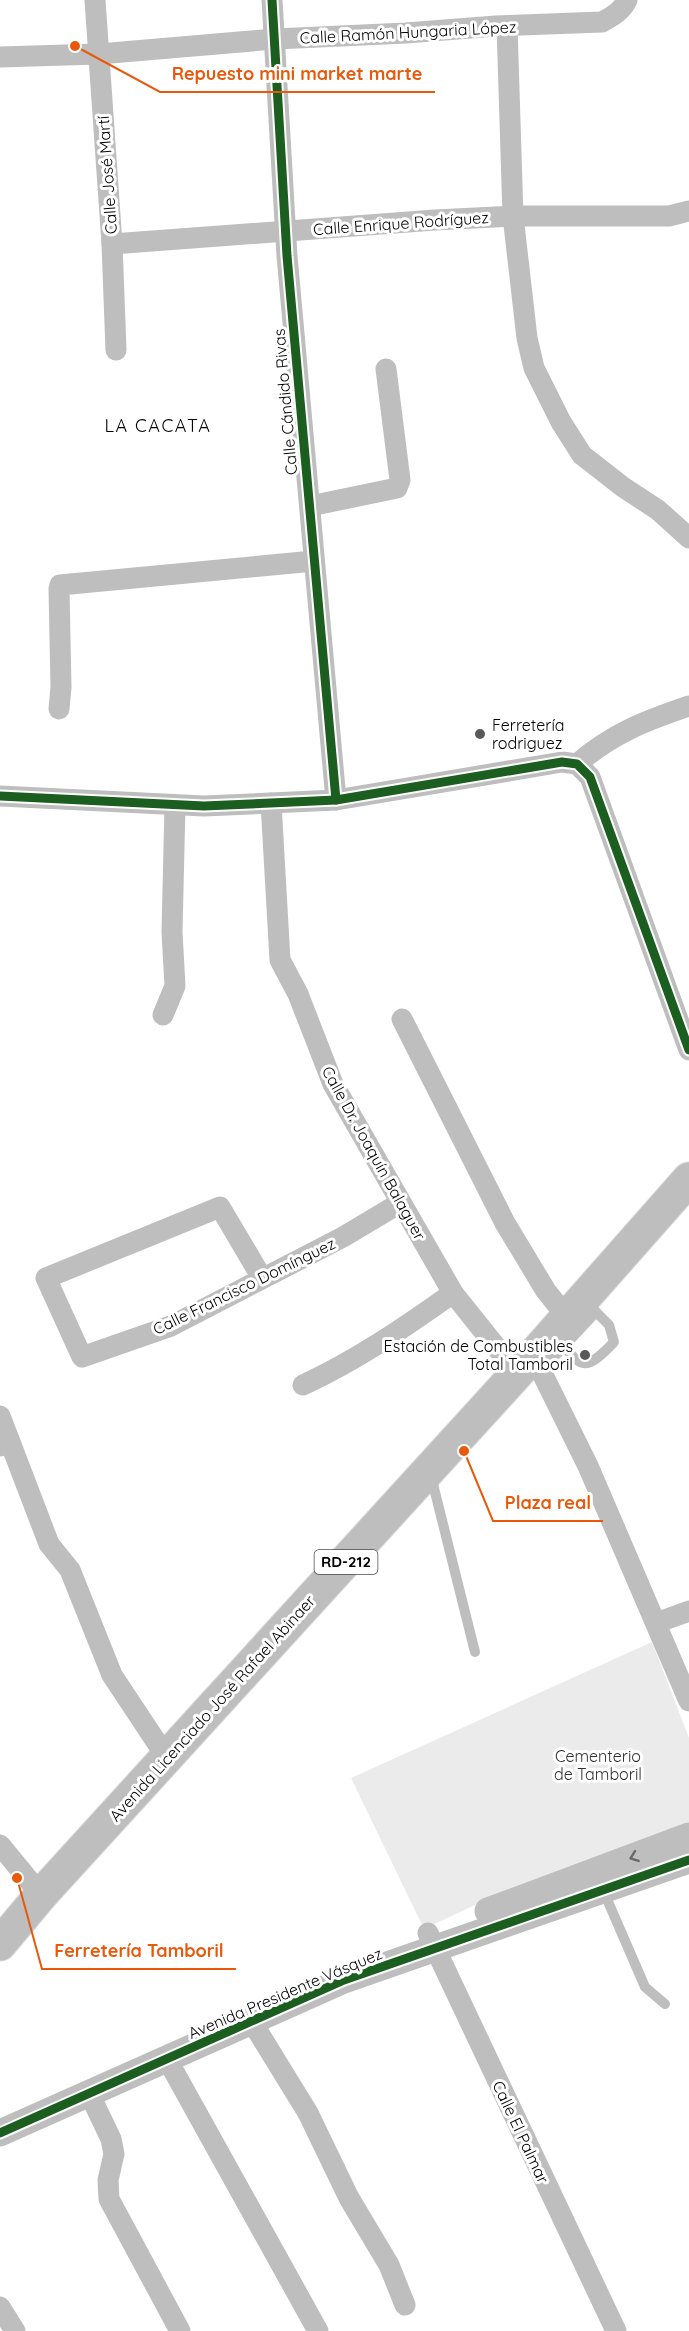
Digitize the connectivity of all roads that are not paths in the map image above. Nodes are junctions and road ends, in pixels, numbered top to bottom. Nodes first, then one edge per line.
1 (95, 0) edge
2 (272, 0) edge
3 (627, 0) edge
4 (507, 26) junction
5 (275, 39) junction
6 (99, 54) junction
7 (0, 57) edge
8 (689, 211) edge
9 (513, 216) junction
10 (286, 231) junction
11 (112, 244) junction
12 (116, 350) dead end
13 (386, 369) dead end
14 (309, 506) junction
15 (689, 538) edge
16 (314, 561) junction
17 (689, 706) edge
18 (59, 710) dead end
19 (578, 764) junction
20 (0, 796) edge
21 (336, 801) junction
22 (271, 803) junction
23 (175, 805) junction
24 (163, 1015) dead end
25 (402, 1019) dead end
26 (689, 1050) edge
27 (689, 1179) edge
28 (400, 1203) junction
29 (262, 1278) junction
30 (453, 1293) junction
31 (573, 1321) junction
32 (530, 1367) junction
33 (303, 1385) dead end
34 (0, 1416) edge
35 (5, 1444) edge
36 (430, 1469) junction
37 (689, 1611) edge
38 (656, 1623) junction
39 (475, 1652) dead end
40 (689, 1701) edge
41 (167, 1758) junction
42 (689, 1836) edge
43 (0, 1845) edge
44 (689, 1860) edge
45 (603, 1890) junction
46 (41, 1895) junction
47 (431, 1941) junction
48 (0, 1944) edge
49 (665, 2004) dead end
50 (252, 2022) junction
51 (167, 2059) junction
52 (89, 2093) junction
53 (0, 2133) edge
54 (405, 2305) dead end
55 (0, 2307) edge
56 (15, 2331) edge
57 (180, 2331) edge
58 (318, 2331) edge
59 (616, 2331) edge

1 - 6 street, Calle José Martí
2 - 5 street, Calle Cándido Rivas
3 - 4 street, Calle Ramón Hungaria López
4 - 5 street, Calle Ramón Hungaria López
4 - 9 street
5 - 6 street, Calle Ramón Hungaria López
5 - 10 street, Calle Cándido Rivas
6 - 7 street, Calle Ramón Hungaria López
6 - 11 street, Calle José Martí
8 - 9 street, Calle Enrique Rodríguez
9 - 10 street, Calle Enrique Rodríguez
9 - 15 street
10 - 11 street, Calle Enrique Rodríguez
10 - 14 street, Calle Cándido Rivas
11 - 12 street, Calle José Martí
13 - 14 street
14 - 16 street, Calle Cándido Rivas
16 - 18 street
16 - 21 street, Calle Cándido Rivas
17 - 19 street
19 - 21 street
19 - 26 street
20 - 23 street
21 - 22 street
22 - 23 street
22 - 28 street, Calle Dr. Joaquín Balaguer
23 - 24 street
25 - 31 street
27 - 31 main road, Avenida Licenciado José Rafael Abinaer / RD-212
28 - 29 street, Calle Francisco Domínguez
28 - 30 street, Calle Dr. Joaquín Balaguer
29 - 29 street, Calle Francisco Domínguez
30 - 32 street, Calle Dr. Joaquín Balaguer
30 - 33 street
31 - 32 main road, Avenida Licenciado José Rafael Abinaer / RD-212
32 - 36 main road, Avenida Licenciado José Rafael Abinaer / RD-212
32 - 38 street, Calle Dr. Joaquín Balaguer
34 - 35 street
35 - 41 street
36 - 39 lane
36 - 41 main road, Avenida Licenciado José Rafael Abinaer / RD-212
37 - 38 street
38 - 40 street, Calle Dr. Joaquín Balaguer
41 - 46 main road, Avenida Licenciado José Rafael Abinaer / RD-212
42 -> 47 street, Avenida Presidente Vásquez
43 - 46 street
44 - 45 street, Avenida Presidente Vásquez
45 - 47 street, Avenida Presidente Vásquez
45 - 49 lane
46 - 48 main road, Avenida Licenciado José Rafael Abinaer / RD-212
47 - 50 street, Avenida Presidente Vásquez
47 - 59 street, Calle El Palmar
50 - 51 street, Avenida Presidente Vásquez
50 - 54 street
51 - 52 street, Avenida Presidente Vásquez
51 - 58 street
52 - 53 street, Avenida Presidente Vásquez
52 - 57 street
55 - 56 street

